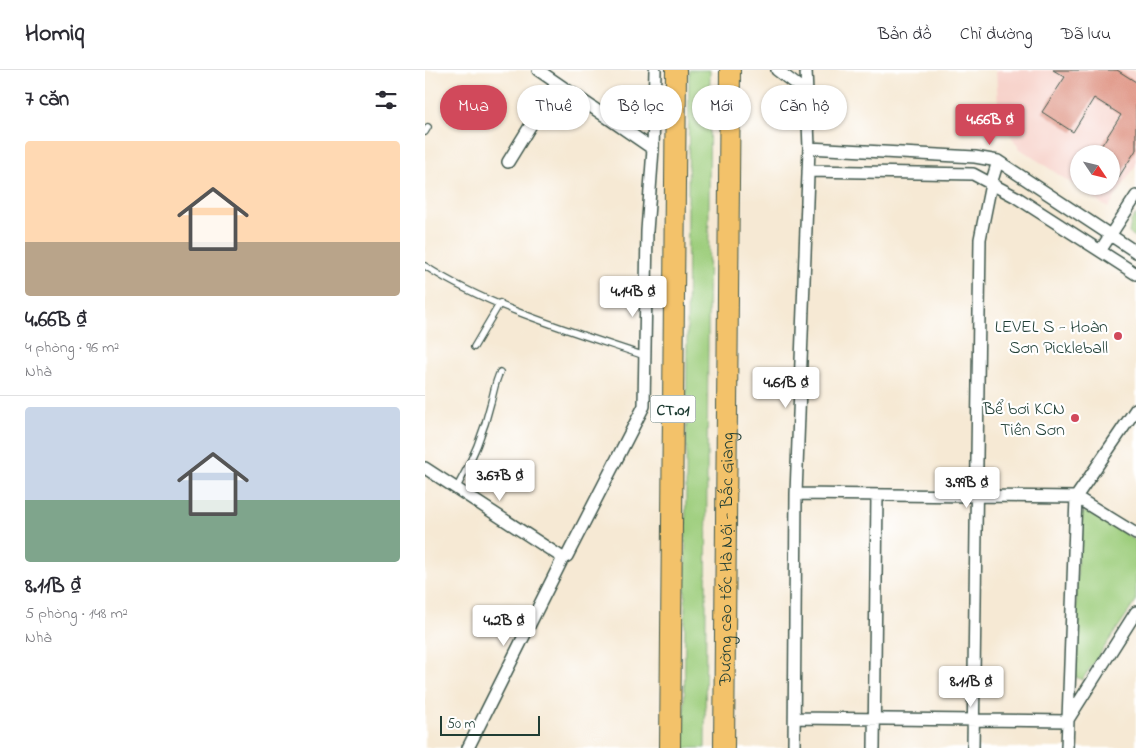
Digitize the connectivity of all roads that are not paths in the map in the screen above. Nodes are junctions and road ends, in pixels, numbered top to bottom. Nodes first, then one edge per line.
1 (538, 70) edge
2 (655, 70) edge
3 (676, 70) edge
4 (730, 70) edge
5 (777, 70) edge
6 (806, 70) edge
7 (556, 84) junction
8 (797, 85) edge
9 (806, 85) edge
10 (808, 130) edge
11 (809, 148) junction
12 (653, 149) junction
13 (998, 161) junction
14 (508, 162) dead end
15 (808, 170) junction
16 (991, 184) junction
17 (1136, 196) edge
18 (1111, 235) junction
19 (1100, 251) junction
20 (1136, 252) edge
21 (425, 266) edge
22 (1136, 274) edge
23 (499, 303) junction
24 (474, 347) dead end
25 (645, 356) junction
26 (500, 372) dead end
27 (1136, 409) edge
28 (425, 468) edge
29 (456, 489) junction
30 (796, 494) junction
31 (877, 495) junction
32 (977, 496) junction
33 (1076, 497) junction
34 (1136, 534) edge
35 (563, 558) junction
36 (1136, 612) edge
37 (795, 718) junction
38 (875, 720) junction
39 (974, 721) junction
40 (1067, 721) junction
41 (468, 748) edge
42 (670, 748) edge
43 (724, 748) edge
44 (795, 748) edge
45 (874, 748) edge
46 (973, 748) edge
47 (1067, 748) edge

1 - 7 street
2 - 12 street
3 - 42 highway, CT.01
4 - 43 highway, Đường cao tốc Hà Nội - Bắc Giang
5 - 8 street
6 - 9 street
7 - 12 street
7 - 14 street
10 - 11 street
11 - 13 street
11 - 15 street
12 - 25 street
13 - 16 street
13 - 18 street
15 - 16 street
15 - 30 street
16 - 19 street
16 - 32 street
17 - 18 street
18 - 19 street
18 - 20 street
19 - 22 street
21 - 23 lane
23 - 24 lane
23 - 25 lane
25 - 35 street
26 - 29 lane
27 - 33 street
28 - 29 street
29 - 35 street
30 - 31 street
30 - 37 street
31 - 32 street
31 - 38 street
32 - 33 street
32 - 39 street
33 - 34 street
33 - 40 street
35 - 41 street
36 - 40 street
37 - 38 street
37 - 44 street
38 - 39 street
38 - 45 street
39 - 40 street
39 - 46 street
40 - 47 street

